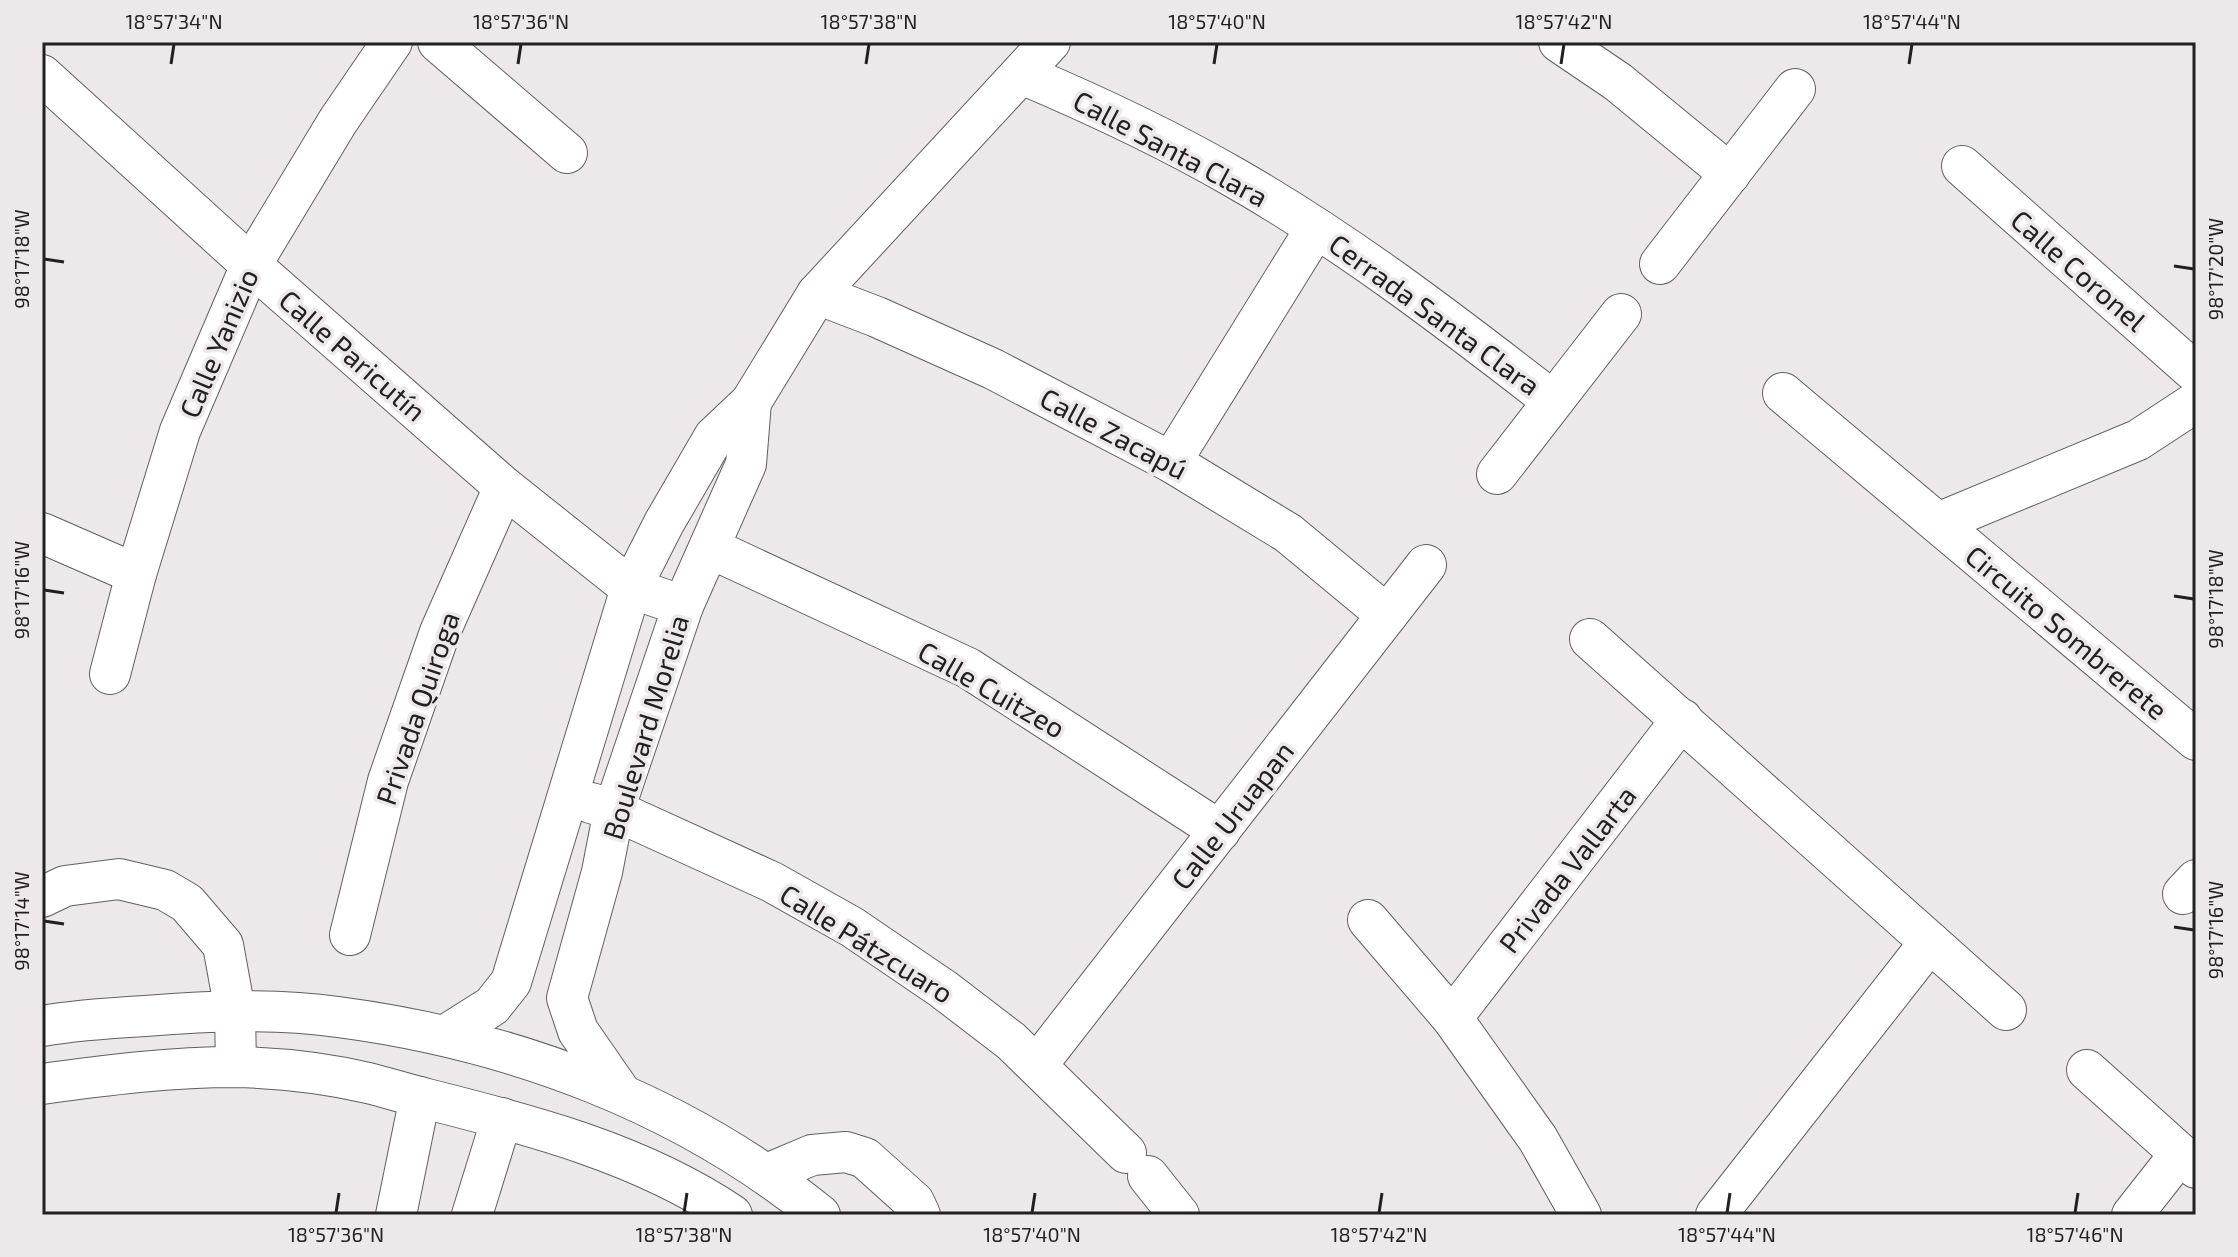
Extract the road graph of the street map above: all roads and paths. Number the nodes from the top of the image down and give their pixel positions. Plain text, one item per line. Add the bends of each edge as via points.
1 (48, 42) edge
2 (392, 42) edge
3 (438, 42) edge
4 (1050, 42) edge
5 (1559, 42) edge
6 (42, 53) edge
7 (1022, 74) junction
8 (42, 75) edge
9 (1795, 89) dead end
10 (567, 153) dead end
11 (1962, 166) dead end
12 (1730, 174) junction
13 (1316, 228) junction
14 (1660, 264) dead end
15 (251, 265) junction
16 (817, 294) junction
17 (1621, 314) dead end
18 (2196, 373) edge
19 (1783, 393) dead end
20 (1553, 401) junction
21 (751, 402) junction
22 (2196, 402) edge
23 (1171, 462) junction
24 (1497, 474) dead end
25 (504, 487) junction
26 (1938, 523) junction
27 (42, 533) edge
28 (710, 548) junction
29 (1426, 565) dead end
30 (136, 574) junction
31 (631, 588) junction
32 (683, 606) junction
33 (1387, 615) junction
34 (1590, 639) dead end
35 (110, 674) dead end
36 (1682, 719) junction
37 (2196, 740) edge
38 (568, 796) junction
39 (614, 810) junction
40 (1220, 831) junction
41 (42, 897) edge
42 (1368, 920) dead end
43 (350, 935) dead end
44 (1930, 942) junction
45 (511, 982) junction
46 (567, 998) junction
47 (2006, 1010) dead end
48 (235, 1011) junction
49 (1452, 1018) junction
50 (42, 1026) edge
51 (446, 1035) junction
52 (1037, 1065) junction
53 (236, 1067) junction
54 (2087, 1070) dead end
55 (42, 1084) edge
56 (621, 1093) junction
57 (420, 1097) junction
58 (502, 1118) junction
59 (2188, 1161) edge
60 (767, 1174) junction
61 (396, 1215) edge
62 (472, 1215) edge
63 (732, 1215) edge
64 (820, 1215) edge
65 (920, 1215) edge
66 (1179, 1215) edge
67 (1581, 1215) edge
68 (1716, 1215) edge
69 (2132, 1215) edge

1 - 6 street
2 - 15 street, Calle Yanizio
3 - 10 street
4 - 7 street, Boulevard Morelia
5 - 12 street via 1618,82
7 - 13 street, Calle Santa Clara via 1120,116
7 - 16 street, Boulevard Morelia
8 - 15 street, Calle Paricutín
9 - 12 street
11 - 18 street, Calle Coronel
12 - 14 street
13 - 20 street, Cerrada Santa Clara
13 - 23 street
15 - 25 street, Calle Paricutín
15 - 30 street, Calle Yanizio via 180,431
16 - 21 street, Boulevard Morelia
16 - 23 street, Calle Zacapú via 993,369
17 - 20 street
19 - 26 street, Circuito Sombrerete
20 - 24 street
21 - 28 street, Boulevard Morelia via 746,464
21 - 31 street, Boulevard Morelia via 714,437
22 - 26 street via 2138,440
23 - 33 street, Calle Zacapú via 1288,533
25 - 31 street, Calle Paricutín
25 - 43 street, Privada Quiroga via 440,632 388,781
26 - 37 street, Circuito Sombrerete
27 - 30 street
28 - 32 street, Boulevard Morelia
28 - 40 street, Calle Cuitzeo via 968,668
29 - 33 street, Calle Uruapan
30 - 35 street, Calle Yanizio
31 - 32 street, Calle Paricutín
31 - 38 street, Boulevard Morelia
32 - 39 street, Boulevard Morelia
33 - 40 street, Calle Uruapan
34 - 36 street
36 - 44 street
36 - 49 street, Privada Vallarta
38 - 39 street, Calle Pátzcuaro
38 - 45 street, Boulevard Morelia
39 - 46 street, Boulevard Morelia
39 - 52 street, Calle Pátzcuaro via 772,882 852,927 943,989
40 - 52 street, Calle Uruapan
41 - 48 street via 65,886 119,879 165,890 187,903 223,945
42 - 49 street
44 - 47 street
44 - 68 street
45 - 46 street
45 - 51 street, Boulevard Morelia via 492,1006
46 - 56 street via 578,1031
48 - 50 street
48 - 51 street via 336,1016
48 - 53 street
49 - 67 street via 1538,1139
51 - 56 street
52 - 66 street, Calle Pátzcuaro
53 - 55 street
53 - 57 street via 302,1071
54 - 59 street
56 - 60 street via 688,1125
57 - 58 street
57 - 61 street
58 - 62 street
58 - 63 street via 609,1152 703,1195
59 - 69 street
60 - 64 street
60 - 65 street via 812,1155 846,1152 865,1158 914,1202

